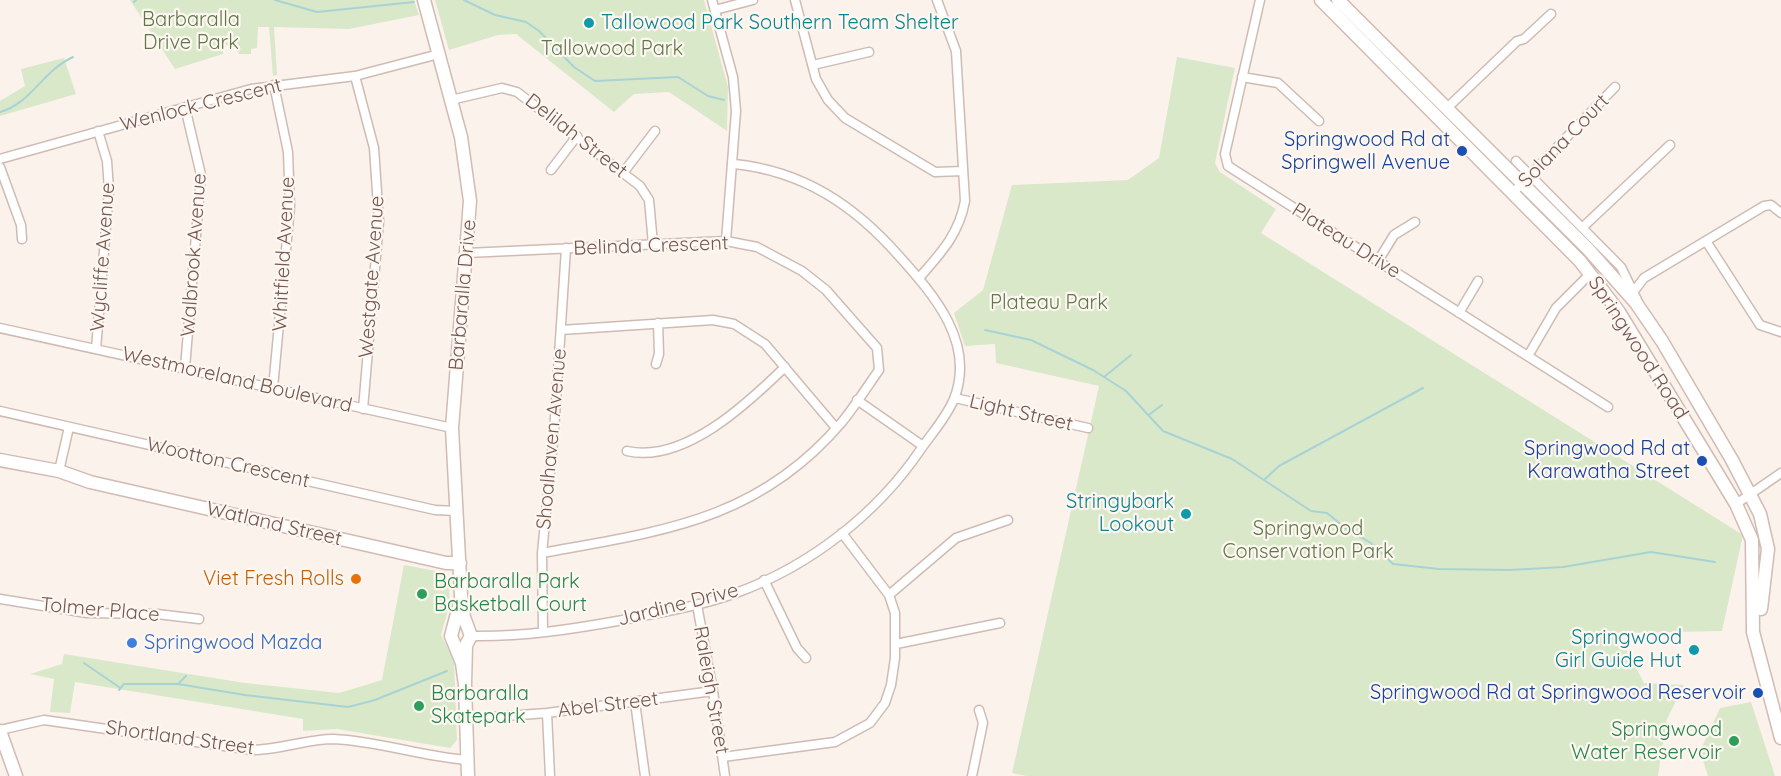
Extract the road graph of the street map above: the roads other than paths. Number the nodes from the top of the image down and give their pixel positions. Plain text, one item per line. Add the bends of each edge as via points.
1 (424, 0) edge
2 (712, 0) edge
3 (753, 0) edge
4 (795, 0) edge
5 (937, 0) edge
6 (1260, 0) edge
7 (1321, 0) edge
8 (1338, 0) edge
9 (715, 10) junction
10 (1551, 14) dead end
11 (869, 52) dead end
12 (439, 54) junction
13 (813, 65) junction
14 (355, 76) junction
15 (1242, 76) junction
16 (274, 85) junction
17 (1615, 87) dead end
18 (451, 100) junction
19 (185, 107) junction
20 (1446, 109) junction
21 (1319, 121) dead end
22 (98, 131) junction
23 (655, 131) dead end
24 (577, 136) junction
25 (1670, 145) dead end
26 (0, 159) edge
27 (1516, 161) dead end
28 (734, 164) junction
29 (0, 167) edge
30 (551, 170) dead end
31 (963, 171) junction
32 (623, 173) junction
33 (1526, 180) junction
34 (1512, 194) junction
35 (1781, 213) edge
36 (1415, 222) dead end
37 (1583, 227) junction
38 (22, 239) dead end
39 (726, 241) junction
40 (1706, 242) junction
41 (652, 244) junction
42 (566, 248) junction
43 (468, 253) junction
44 (1378, 261) junction
45 (1607, 270) junction
46 (1591, 273) junction
47 (919, 278) junction
48 (1644, 278) junction
49 (1478, 281) dead end
50 (1629, 281) junction
51 (1634, 291) junction
52 (1639, 308) junction
53 (1459, 312) junction
54 (0, 321) edge
55 (658, 323) junction
56 (0, 327) edge
57 (561, 330) junction
58 (23, 332) junction
59 (1781, 332) edge
60 (96, 349) junction
61 (1528, 356) junction
62 (656, 364) dead end
63 (785, 367) junction
64 (185, 368) junction
65 (273, 388) junction
66 (955, 398) junction
67 (857, 400) junction
68 (1608, 407) dead end
69 (363, 409) junction
70 (0, 411) edge
71 (69, 427) junction
72 (452, 428) junction
73 (836, 428) junction
74 (1088, 428) dead end
75 (923, 446) junction
76 (627, 451) dead end
77 (0, 460) edge
78 (22, 465) junction
79 (59, 471) junction
80 (1781, 473) edge
81 (90, 482) junction
82 (1751, 494) junction
83 (1736, 504) junction
84 (457, 511) junction
85 (1008, 520) dead end
86 (842, 533) junction
87 (542, 553) junction
88 (460, 564) junction
89 (764, 580) junction
90 (890, 595) junction
91 (461, 596) junction
92 (0, 599) edge
93 (697, 605) junction
94 (200, 619) dead end
95 (1000, 623) dead end
96 (543, 631) junction
97 (466, 639) junction
98 (896, 644) junction
99 (806, 658) dead end
100 (1766, 680) junction
101 (713, 691) junction
102 (635, 702) junction
103 (979, 710) dead end
104 (547, 713) junction
105 (466, 719) junction
106 (0, 731) edge
107 (1781, 738) edge
108 (0, 753) edge
109 (723, 757) junction
110 (468, 760) junction
111 (8, 776) edge
112 (16, 776) edge
113 (468, 776) edge
114 (550, 776) edge
115 (645, 776) edge
116 (725, 776) edge
117 (972, 776) edge

1 - 12 main road, Barbaralla Drive
2 - 9 street
3 - 9 street
4 - 13 street
5 - 31 street via 956,51
6 - 15 street, Plateau Drive
7 - 34 main road, Springwood Road
8 - 20 main road, Springwood Road
9 - 28 street via 735,93
10 - 20 street
11 - 13 street
12 - 14 street, Wenlock Crescent
12 - 18 main road, Barbaralla Drive
13 - 31 street via 828,100 845,118 935,172
14 - 16 street, Wenlock Crescent
14 - 69 street, Westgate Avenue via 374,148 379,221
15 - 21 street via 1278,83
15 - 44 street, Plateau Drive via 1225,154 1228,166
16 - 19 street, Wenlock Crescent
16 - 65 street, Whitfield Avenue via 288,152 290,207
17 - 33 street, Solana Court
18 - 24 street, Delilah Street via 502,88 517,92
18 - 43 main road, Barbaralla Drive via 466,161 470,201
19 - 22 street, Wenlock Crescent
19 - 64 street, Walbrook Avenue via 201,175
20 - 33 main road, Springwood Road
22 - 26 street, Wenlock Crescent
22 - 60 street, Wycliffe Avenue via 110,190
23 - 32 street
24 - 30 street
24 - 32 street, Delilah Street
25 - 37 street
27 - 33 street, Springwood Road
28 - 39 street
28 - 47 street, Jardine Drive via 778,172 837,198 873,227
29 - 38 street via 21,225
31 - 47 street via 965,201 961,222 953,239
32 - 41 street, Delilah Street via 640,186 649,200
33 - 34 street, Solana Court
33 - 37 street, Springwood Road
33 - 45 main road, Springwood Road
34 - 46 main road, Springwood Road
35 - 40 street via 1764,206
36 - 44 street via 1394,235
37 - 50 street, Springwood Road
39 - 41 street, Belinda Crescent
39 - 67 street, Belinda Crescent via 757,247 802,271 826,291 877,348 879,370
40 - 48 street
40 - 59 street via 1760,325
41 - 42 street, Belinda Crescent
42 - 43 street, Belinda Crescent
42 - 57 street, Shoalhaven Avenue
43 - 72 main road, Barbaralla Drive
44 - 53 street, Plateau Drive
45 - 50 street
45 - 52 main road, Springwood Road
46 - 61 street via 1556,308
46 - 83 main road, Springwood Road
47 - 66 street, Jardine Drive via 945,314 956,339 959,374
48 - 50 street
48 - 51 street
49 - 53 street
50 - 51 street, Springwood Road
51 - 52 street, Springwood Road
52 - 82 main road, Springwood Road
53 - 61 street, Plateau Drive
54 - 58 street, Westmoreland Boulevard
55 - 57 street
55 - 62 street
55 - 63 street via 714,320 734,324 765,344
56 - 58 street, Westmoreland Boulevard
57 - 87 street, Shoalhaven Avenue
58 - 60 street, Westmoreland Boulevard
60 - 64 street, Westmoreland Boulevard
61 - 68 street, Plateau Drive
63 - 73 street
63 - 76 street via 745,406 714,427 664,449 643,454
64 - 65 street, Westmoreland Boulevard
65 - 69 street, Westmoreland Boulevard
66 - 74 street, Light Street
66 - 75 street, Jardine Drive
67 - 73 street, Belinda Crescent
67 - 75 street
69 - 72 street, Westmoreland Boulevard
70 - 71 street, Wootton Crescent
71 - 79 street
71 - 84 street, Wootton Crescent via 435,510
72 - 84 main road, Barbaralla Drive
73 - 87 street, Belinda Crescent via 786,474 737,506 666,530
75 - 86 street, Jardine Drive via 906,471
77 - 78 main road, Watland Street
78 - 79 main road, Watland Street
78 - 81 main road, Watland Street via 45,475
79 - 81 main road, Watland Street
80 - 82 street
81 - 88 main road, Watland Street
82 - 83 street
82 - 100 main road, Springwood Road via 1767,538 1759,632
83 - 100 main road, Springwood Road via 1752,540 1753,632
84 - 88 main road, Barbaralla Drive
85 - 90 street via 956,538
86 - 89 street, Jardine Drive
86 - 90 street
87 - 96 street, Shoalhaven Avenue
88 - 91 main road, Barbaralla Drive
89 - 93 street, Jardine Drive
89 - 99 street via 797,648
90 - 98 street
91 - 97 main road, Barbaralla Drive
91 - 97 main road, Barbaralla Drive via 451,636
92 - 94 street, Tolmer Place via 87,613
93 - 96 street, Jardine Drive via 564,631
93 - 101 street, Raleigh Street
95 - 98 street
96 - 97 street, Jardine Drive
97 - 105 main road, Barbaralla Drive
98 - 109 street via 885,703 870,723 855,734 835,742
100 - 107 main road, Springwood Road
101 - 102 street, Abel Street
101 - 109 street, Raleigh Street
102 - 104 street, Abel Street
102 - 115 street
103 - 117 street via 983,723
104 - 105 street, Abel Street
104 - 114 street
105 - 110 main road, Barbaralla Drive
106 - 110 street, Shortland Street via 44,720 252,750 333,739
106 - 112 main road
108 - 111 main road
109 - 116 street, Raleigh Street
110 - 113 main road, Barbaralla Drive

